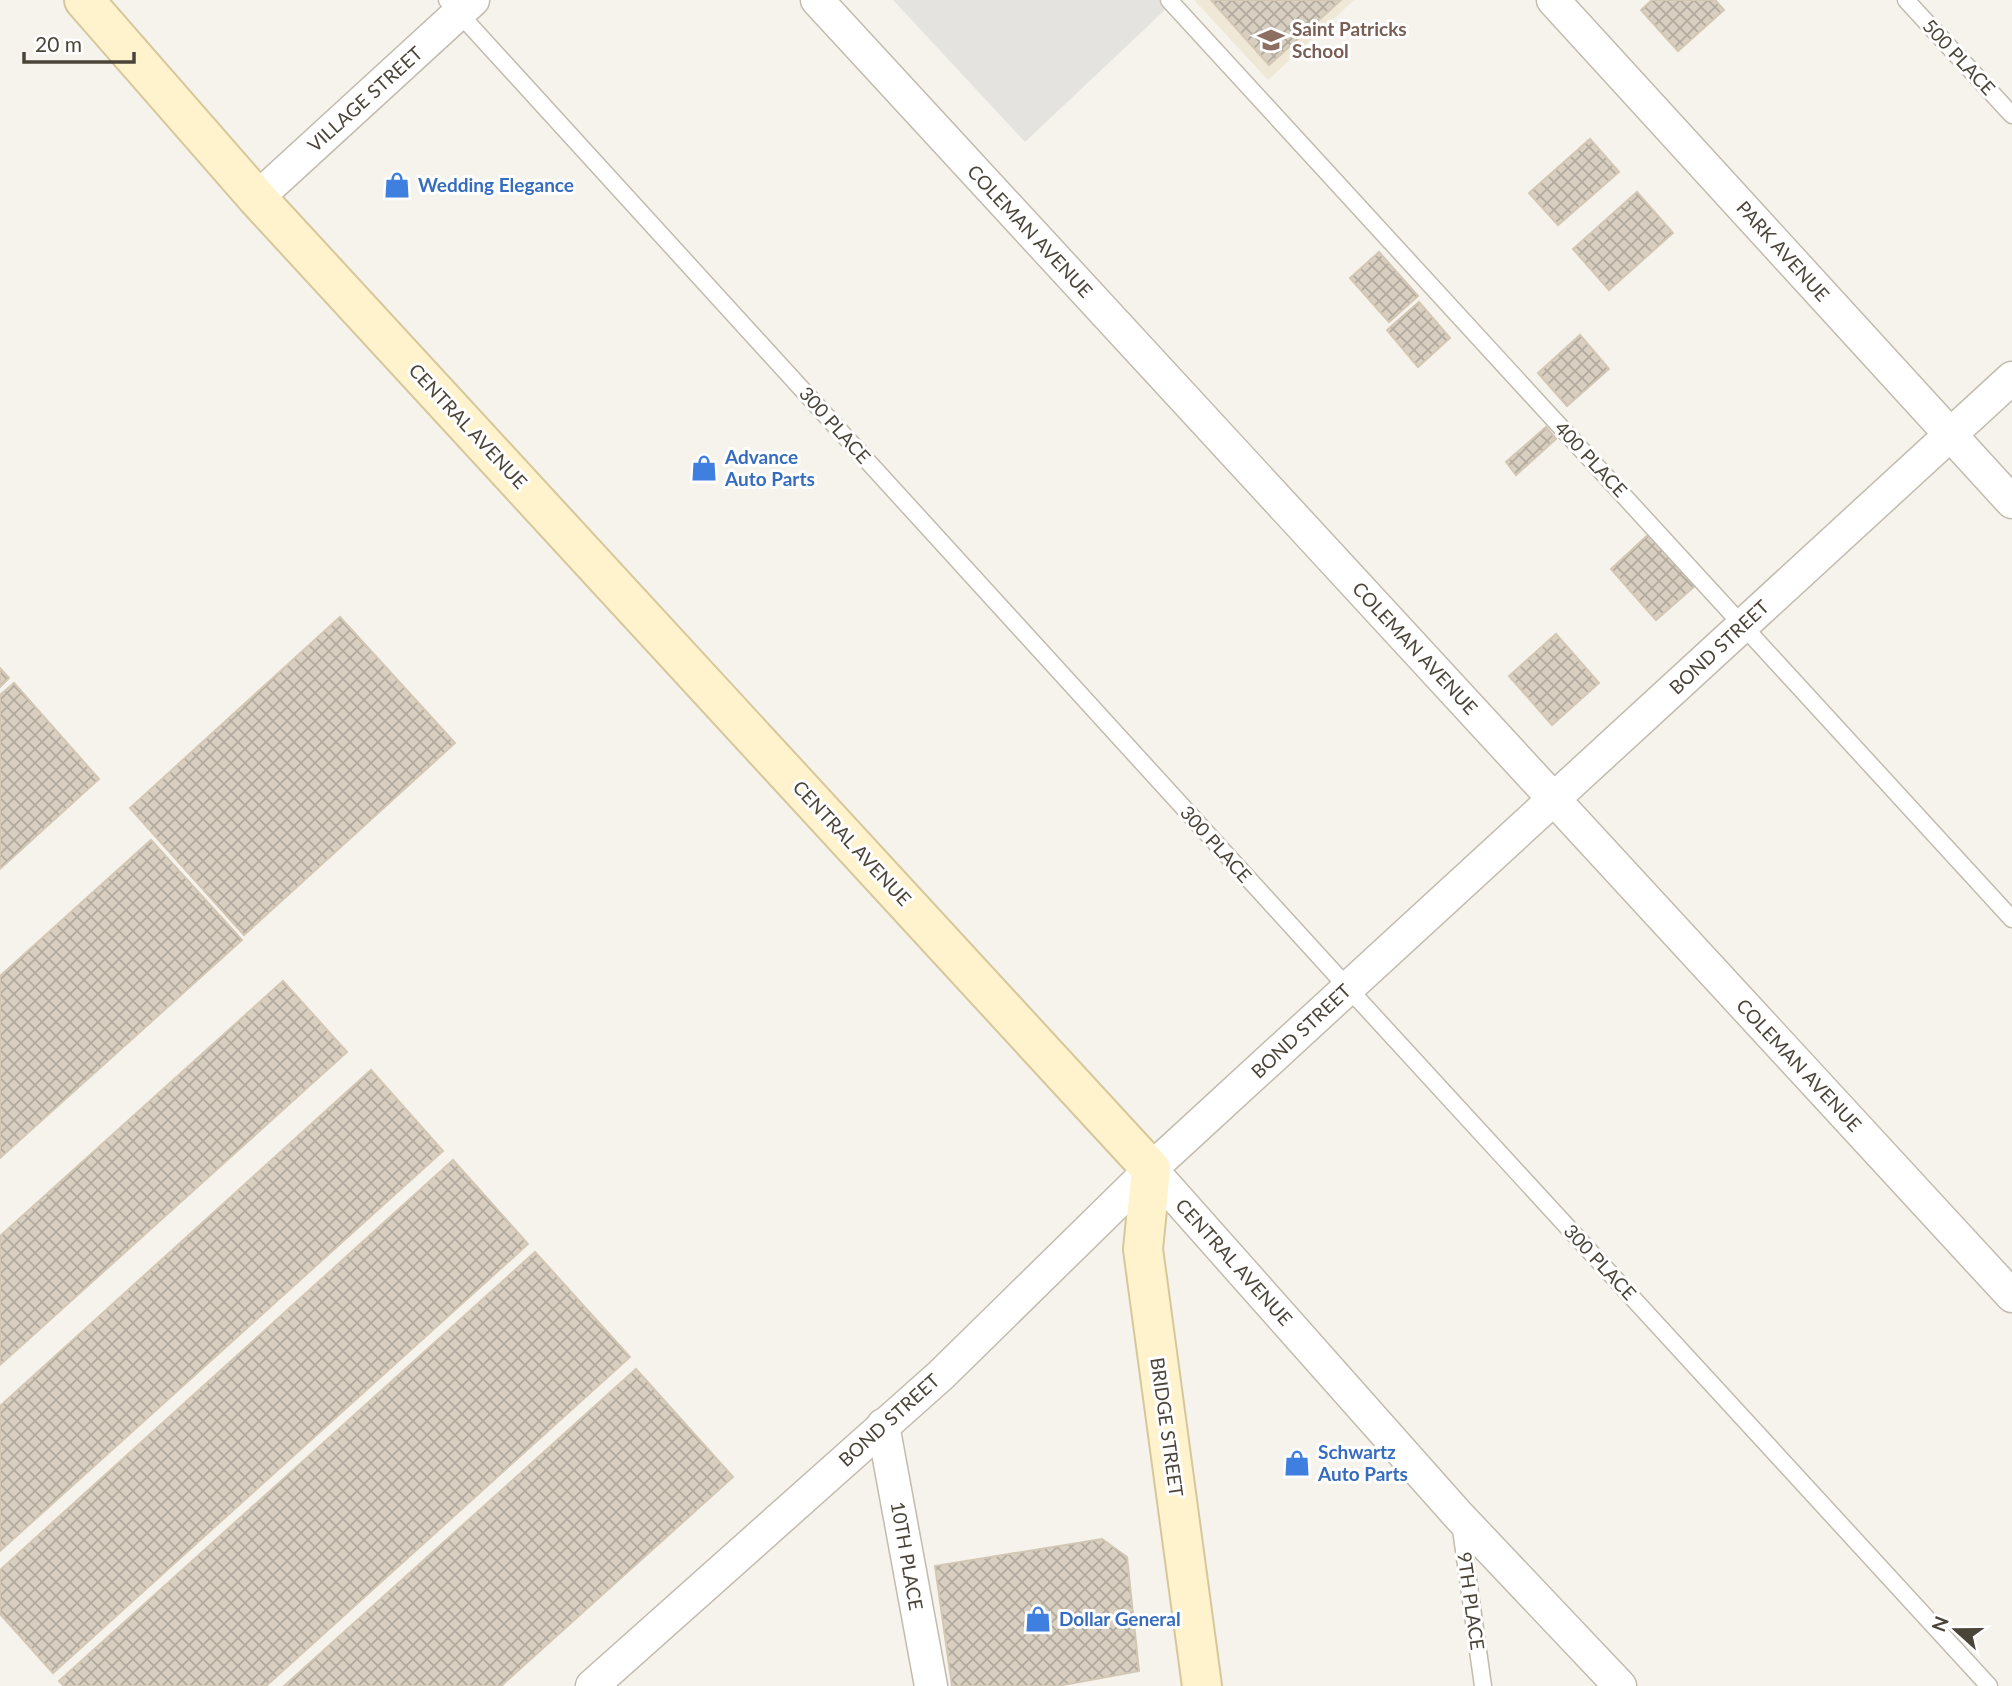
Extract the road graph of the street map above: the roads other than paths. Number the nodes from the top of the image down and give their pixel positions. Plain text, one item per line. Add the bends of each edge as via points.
1 (84, 0) edge
2 (817, 0) edge
3 (1169, 0) edge
4 (1553, 0) edge
5 (1906, 0) edge
6 (460, 4) edge
7 (2012, 115) edge
8 (257, 198) junction
9 (2012, 378) edge
10 (1950, 435) junction
11 (2012, 502) edge
12 (1742, 625) junction
13 (1554, 799) junction
14 (2012, 919) edge
15 (1348, 988) junction
16 (1151, 1168) junction
17 (2012, 1296) edge
18 (883, 1425) junction
19 (1459, 1516) junction
20 (592, 1686) edge
21 (931, 1686) edge
22 (1202, 1686) edge
23 (1483, 1686) edge
24 (1620, 1686) edge
25 (1989, 1686) edge

1 - 8 main road, CENTRAL AVENUE
2 - 13 street, COLEMAN AVENUE
3 - 12 lane, 400 PLACE
4 - 10 street, PARK AVENUE
5 - 7 lane, 500 PLACE
6 - 8 street, VILLAGE STREET
6 - 15 lane, 300 PLACE
8 - 16 main road, CENTRAL AVENUE
9 - 10 street, BOND STREET
10 - 11 street, PARK AVENUE
10 - 12 street, BOND STREET
12 - 13 street, BOND STREET
12 - 14 lane, 400 PLACE
13 - 15 street, BOND STREET
13 - 17 street, COLEMAN AVENUE
15 - 16 street, BOND STREET
15 - 25 lane, 300 PLACE
16 - 18 street, BOND STREET via 941,1375
16 - 19 street, CENTRAL AVENUE
16 - 22 main road, BRIDGE STREET via 1143,1249
18 - 20 street, BOND STREET
18 - 21 street, 10TH PLACE
19 - 23 lane, 9TH PLACE
19 - 24 street, CENTRAL AVENUE

